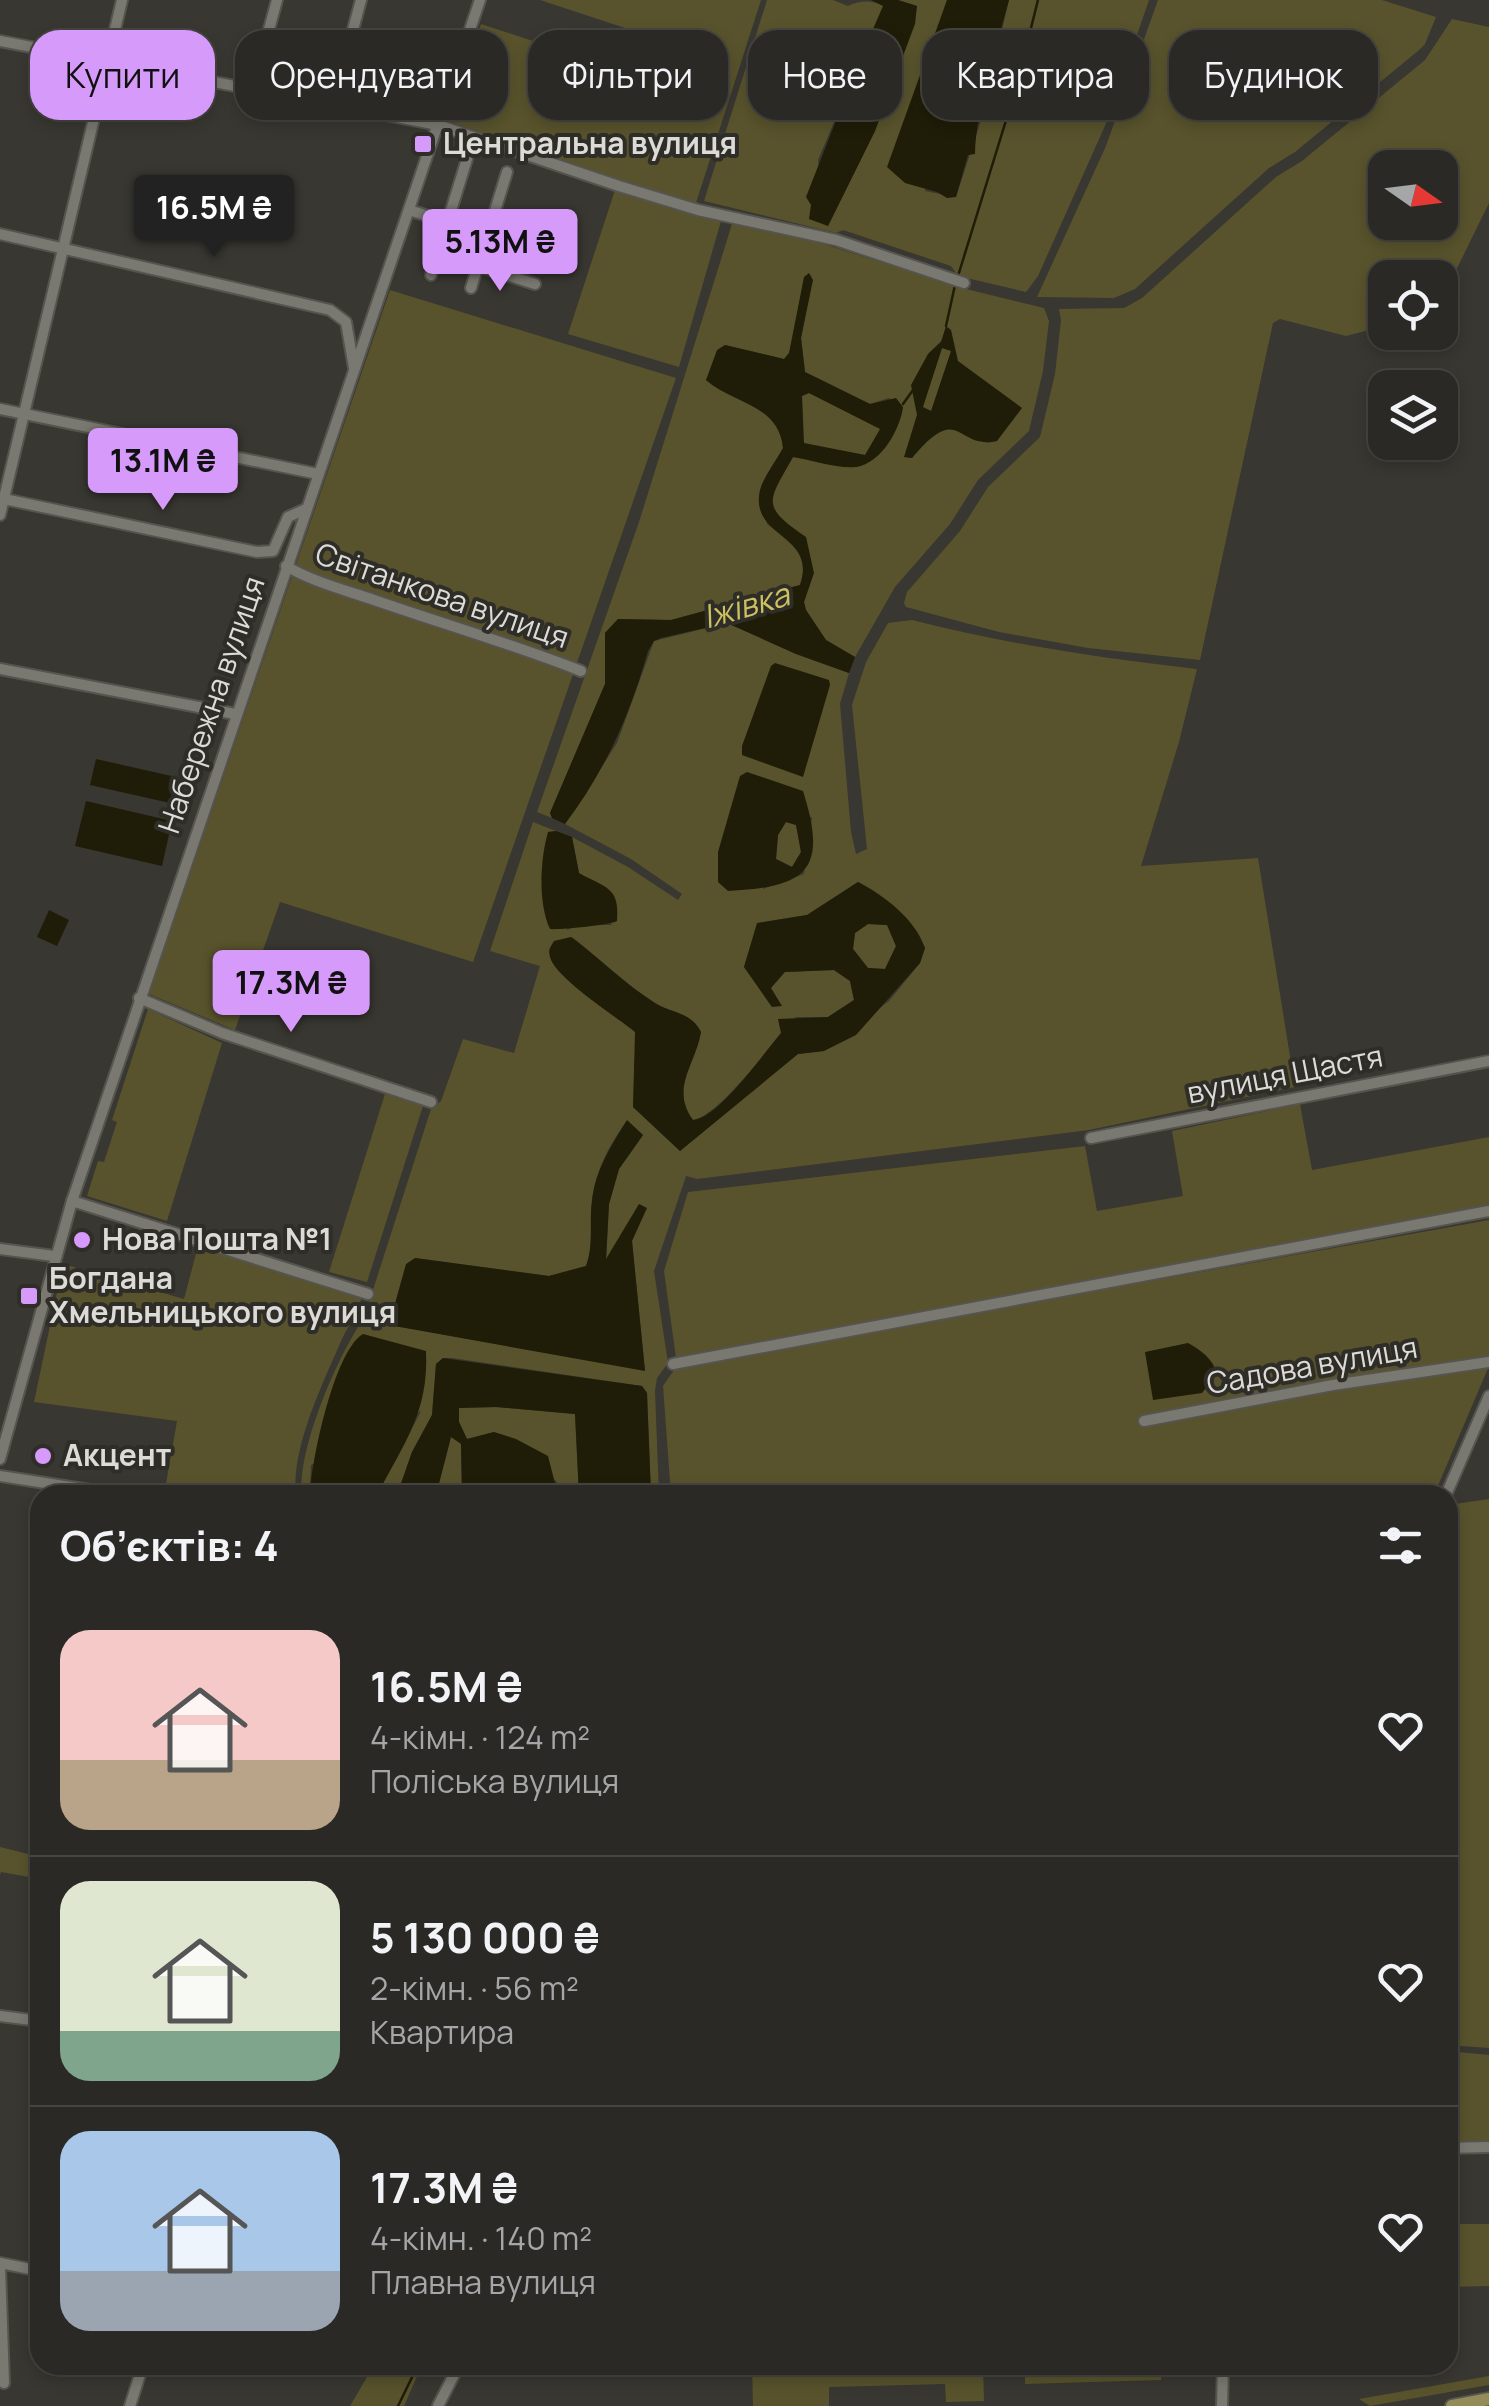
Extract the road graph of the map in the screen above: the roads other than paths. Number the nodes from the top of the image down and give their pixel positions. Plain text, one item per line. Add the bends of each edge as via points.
1 (122, 0) edge
2 (277, 0) edge
3 (361, 0) edge
4 (480, 0) edge
5 (114, 30) edge
6 (269, 30) edge
7 (353, 30) edge
8 (0, 41) edge
9 (30, 47) edge
10 (93, 120) edge
11 (410, 120) edge
12 (438, 125) junction
13 (467, 159) dead end
14 (508, 172) dead end
15 (409, 210) junction
16 (447, 222) junction
17 (0, 234) edge
18 (488, 235) junction
19 (65, 247) junction
20 (478, 266) junction
21 (432, 274) dead end
22 (964, 282) dead end
23 (535, 284) dead end
24 (470, 288) dead end
25 (354, 369) junction
26 (0, 409) edge
27 (23, 414) junction
28 (318, 474) junction
29 (4, 499) junction
30 (306, 509) junction
31 (0, 515) edge
32 (286, 566) junction
33 (0, 668) edge
34 (581, 671) dead end
35 (235, 714) junction
36 (139, 998) junction
37 (1489, 1062) edge
38 (431, 1102) dead end
39 (1091, 1138) dead end
40 (72, 1201) junction
41 (1489, 1211) edge
42 (0, 1248) edge
43 (54, 1256) junction
44 (368, 1294) dead end
45 (1489, 1362) edge
46 (673, 1364) dead end
47 (1489, 1396) edge
48 (1144, 1421) dead end
49 (0, 1459) edge
50 (0, 1476) edge
51 (58, 1485) edge
52 (1450, 1485) edge
53 (0, 2016) edge
54 (30, 2020) edge
55 (1489, 2147) edge
56 (1458, 2148) edge
57 (0, 2266) edge
58 (30, 2270) edge
59 (140, 2375) edge
60 (454, 2375) edge
61 (1223, 2375) edge
62 (4, 2383) dead end
63 (1489, 2399) edge
64 (130, 2406) edge
65 (438, 2406) edge
66 (1222, 2406) edge
67 (1452, 2406) edge

1 - 5 street
2 - 6 street
3 - 7 street
4 - 12 street, Набережна вулиця
8 - 9 street
10 - 19 street
11 - 12 street
12 - 15 street, Набережна вулиця
12 - 22 street via 619,186 836,240
13 - 16 street
14 - 18 street
15 - 16 street
15 - 25 street, Набережна вулиця
16 - 18 street
16 - 21 street
17 - 19 street
18 - 20 street
19 - 25 street via 330,310 346,322
19 - 27 street
20 - 23 street
20 - 24 street
25 - 28 street, Набережна вулиця
26 - 27 street
27 - 28 street
27 - 29 street
28 - 30 street, Набережна вулиця
29 - 30 street via 257,552 272,550 288,517
29 - 31 street
30 - 32 street, Набережна вулиця
32 - 34 street, Світанкова вулиця
32 - 35 street, Набережна вулиця
33 - 35 street
35 - 36 street, Набережна вулиця
36 - 38 street via 222,1033
36 - 40 street, Набережна вулиця
37 - 39 street, вулиця Щастя
40 - 43 street, Набережна вулиця
40 - 44 street
41 - 46 street
42 - 43 street
43 - 49 street, Набережна вулиця
45 - 48 street, Садова вулиця
47 - 52 street
50 - 51 street
53 - 54 street
55 - 56 street
57 - 58 street
57 - 62 street
59 - 64 street
60 - 65 street
61 - 66 street
63 - 67 main road

